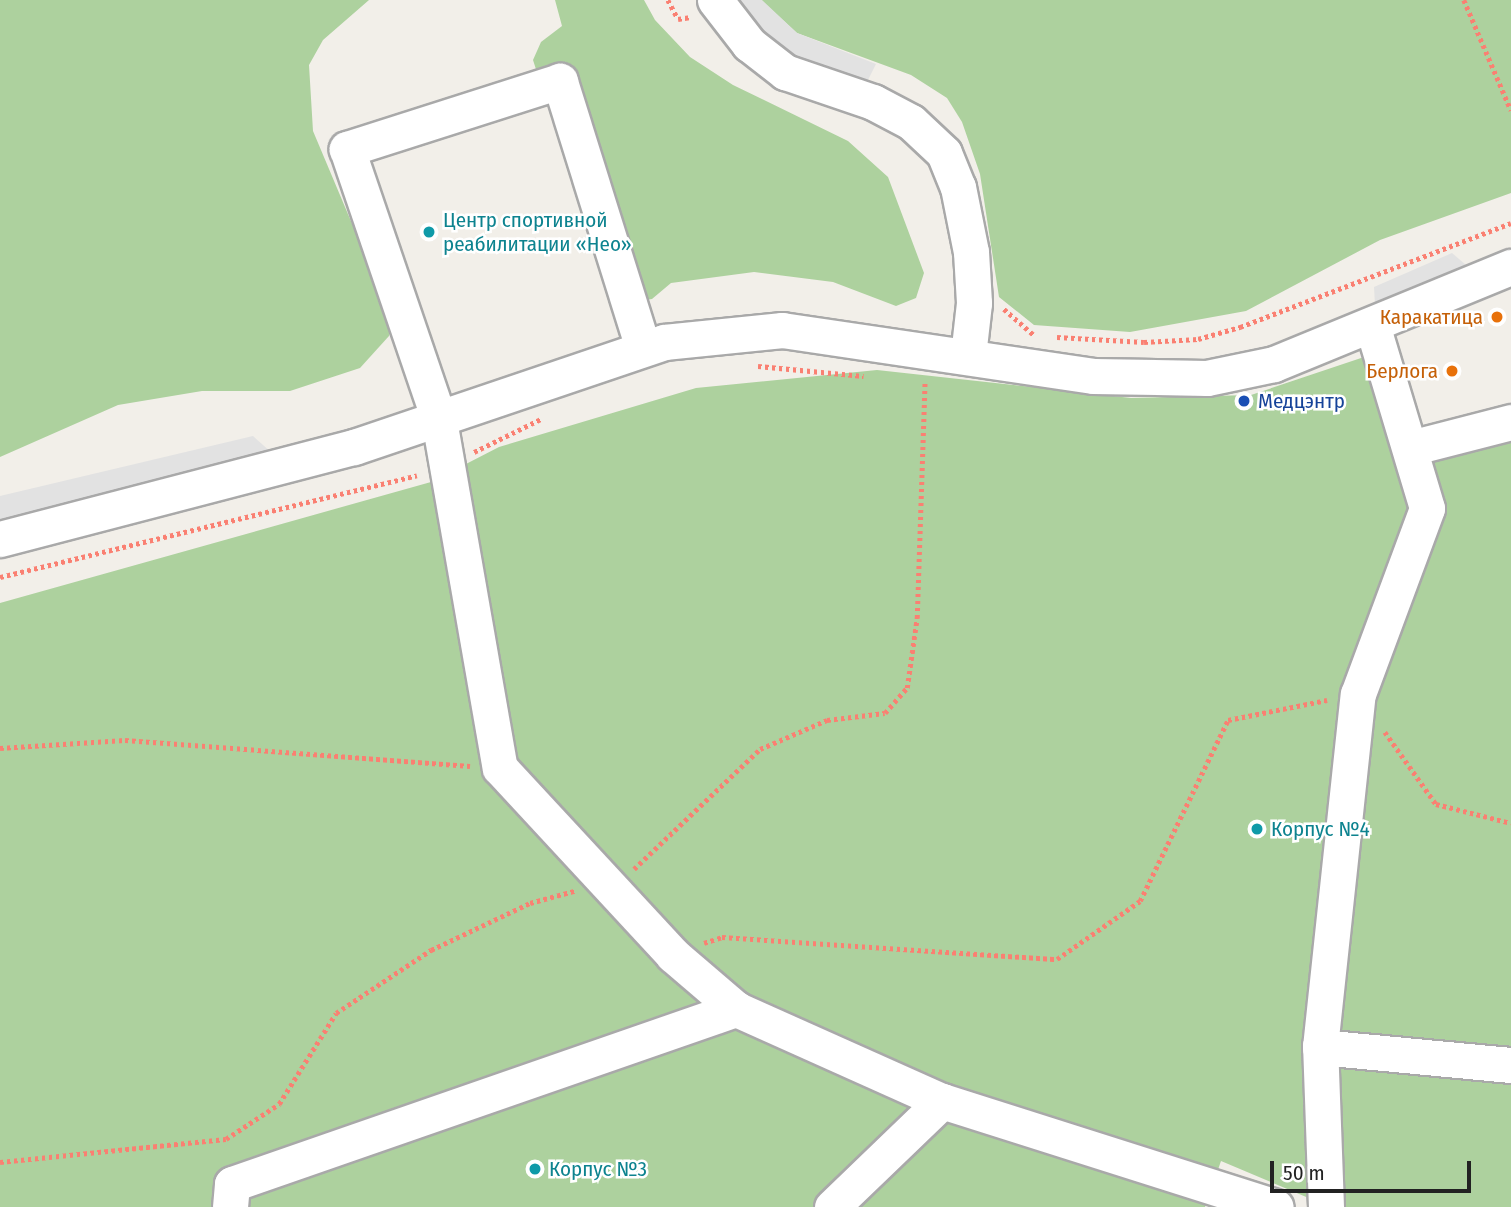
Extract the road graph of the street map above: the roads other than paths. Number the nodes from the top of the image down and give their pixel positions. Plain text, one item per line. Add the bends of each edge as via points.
1 (706, 12) edge
2 (1511, 267) edge
3 (1372, 325) junction
4 (643, 348) junction
5 (968, 356) junction
6 (439, 420) junction
7 (1511, 422) edge
8 (1410, 448) junction
9 (0, 539) edge
10 (736, 1009) junction
11 (1320, 1047) junction
12 (1511, 1065) edge
13 (942, 1101) junction
14 (230, 1207) edge
15 (832, 1207) edge
16 (1276, 1207) edge
17 (1326, 1207) edge

1 - 5 street via 785,72 873,102 911,122 944,153 958,187 971,252 974,303
2 - 3 street
3 - 5 street via 1274,364 1207,378 1093,376
3 - 8 street
4 - 5 street via 709,335 782,330
4 - 6 street
4 - 6 street via 559,81 347,149
6 - 9 street via 355,447
6 - 10 street via 500,768 673,955
7 - 8 street
8 - 11 street via 1427,508 1358,694
10 - 13 street
10 - 14 street via 232,1184
11 - 12 street
11 - 17 street
13 - 15 street
13 - 16 street

